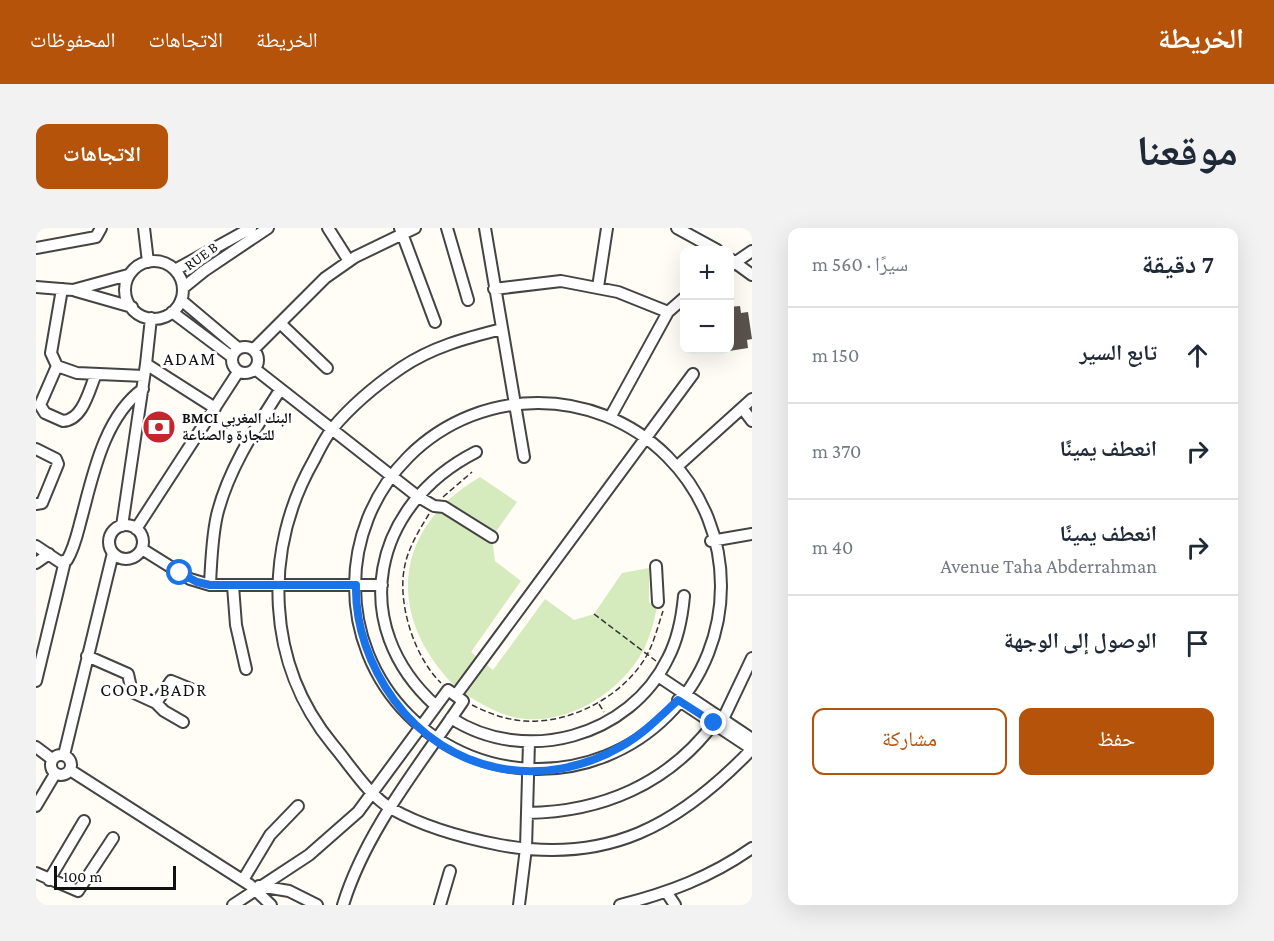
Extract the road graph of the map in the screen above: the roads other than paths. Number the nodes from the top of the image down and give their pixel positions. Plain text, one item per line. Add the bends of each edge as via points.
1 (101, 228) edge
2 (144, 228) edge
3 (251, 228) edge
4 (268, 228) edge
5 (328, 228) edge
6 (415, 228) edge
7 (447, 228) edge
8 (485, 228) edge
9 (607, 228) edge
10 (677, 228) edge
11 (401, 230) edge
12 (710, 246) edge
13 (36, 248) edge
14 (752, 250) edge
15 (734, 260) edge
16 (349, 261) junction
17 (148, 262) junction
18 (734, 264) edge
19 (175, 270) junction
20 (752, 275) edge
21 (128, 276) junction
22 (36, 287) edge
23 (598, 287) junction
24 (183, 288) junction
25 (494, 289) junction
26 (68, 290) junction
27 (180, 300) junction
28 (468, 300) dead end
29 (682, 300) edge
30 (132, 307) junction
31 (172, 312) junction
32 (668, 312) junction
33 (151, 318) junction
34 (435, 322) dead end
35 (280, 323) junction
36 (502, 329) junction
37 (253, 350) junction
38 (235, 353) junction
39 (146, 364) junction
40 (57, 366) junction
41 (327, 368) dead end
42 (255, 369) junction
43 (238, 372) junction
44 (96, 374) junction
45 (693, 374) dead end
46 (144, 376) junction
47 (143, 389) junction
48 (280, 390) junction
49 (752, 399) edge
50 (516, 406) junction
51 (215, 408) junction
52 (743, 409) junction
53 (612, 414) junction
54 (752, 421) edge
55 (331, 430) junction
56 (649, 433) junction
57 (36, 449) edge
58 (476, 452) dead end
59 (524, 457) dead end
60 (681, 463) junction
61 (393, 478) junction
62 (417, 496) junction
63 (36, 504) edge
64 (122, 526) junction
65 (136, 529) junction
66 (752, 534) edge
67 (492, 537) dead end
68 (711, 541) junction
69 (36, 546) edge
70 (142, 549) junction
71 (113, 553) junction
72 (49, 554) junction
73 (65, 561) junction
74 (36, 563) edge
75 (656, 567) dead end
76 (210, 585) junction
77 (356, 585) junction
78 (382, 585) junction
79 (233, 586) junction
80 (276, 586) junction
81 (684, 596) dead end
82 (658, 602) road end
83 (87, 656) junction
84 (752, 658) edge
85 (246, 669) dead end
86 (661, 671) junction
87 (36, 681) edge
88 (193, 690) dead end
89 (456, 695) junction
90 (680, 696) junction
91 (156, 703) junction
92 (436, 706) junction
93 (452, 718) junction
94 (718, 721) junction
95 (183, 722) dead end
96 (419, 728) junction
97 (752, 739) edge
98 (435, 742) junction
99 (529, 742) junction
100 (36, 747) edge
101 (752, 749) edge
102 (64, 755) junction
103 (52, 759) junction
104 (70, 770) junction
105 (528, 771) junction
106 (55, 774) junction
107 (373, 792) junction
108 (36, 806) edge
109 (298, 806) dead end
110 (391, 809) junction
111 (527, 813) junction
112 (84, 821) dead end
113 (113, 838) dead end
114 (526, 848) junction
115 (752, 848) edge
116 (450, 871) dead end
117 (36, 873) edge
118 (49, 880) junction
119 (251, 885) junction
120 (523, 886) junction
121 (667, 893) junction
122 (233, 905) edge
123 (272, 905) edge
124 (317, 905) edge
125 (343, 905) edge
126 (440, 905) edge
127 (519, 905) edge
128 (526, 905) edge
129 (620, 905) edge
130 (675, 905) edge

1 - 13 street via 96,237
2 - 17 street
3 - 19 street, RUE B
4 - 24 street, RUE B
5 - 16 street
6 - 11 street
7 - 28 street
8 - 25 street
9 - 23 street
10 - 12 street
11 - 16 street
11 - 34 street
14 - 15 street
16 - 35 street via 324,278
17 - 19 street via 165,263
17 - 21 street
18 - 20 street
19 - 24 street
21 - 26 street
21 - 30 street via 126,295
22 - 26 street
23 - 25 street via 561,281
23 - 32 street
24 - 27 street
25 - 36 street
26 - 30 street
26 - 40 street via 51,353
27 - 31 street
27 - 38 street
29 - 32 street
30 - 33 street
31 - 33 street
31 - 38 street
32 - 53 street
33 - 39 street
35 - 37 street
35 - 41 street
36 - 50 street
36 - 55 street via 442,346 402,367 367,394
37 - 38 street via 248,347
37 - 42 street via 258,361
38 - 43 street via 233,367
39 - 46 street
39 - 51 street
40 - 44 street
40 - 44 street via 40,405 45,413 63,421 75,417
42 - 43 street via 245,374
42 - 48 street
43 - 51 street
44 - 46 street
45 - 56 street
46 - 47 street
47 - 64 street
47 - 73 street via 122,408 111,431
48 - 55 street
48 - 76 street via 223,496 214,533
49 - 52 street
50 - 53 street via 562,404
50 - 59 street
50 - 61 street via 486,413 447,431
51 - 65 street
52 - 54 street
52 - 60 street
53 - 56 street
55 - 61 street
55 - 80 street via 292,507 280,551
56 - 60 street
56 - 89 street
57 - 63 street via 56,459 58,464 46,497
58 - 62 street via 453,464
60 - 68 street via 700,498
61 - 62 street
61 - 77 street via 366,528
62 - 67 street via 444,507
62 - 78 street via 392,539
64 - 65 street
64 - 71 street via 111,535
65 - 70 street via 142,538
66 - 68 street
68 - 90 street via 717,574 716,613 705,653
69 - 72 street
70 - 71 street via 129,559
70 - 76 street via 190,579
71 - 83 street
72 - 73 street
72 - 74 street
73 - 87 street
75 - 82 street
76 - 79 street
77 - 78 street
77 - 80 street
77 - 96 street via 361,632 373,664 389,694
78 - 92 street via 383,608 395,653 406,674
79 - 80 street
79 - 85 street
80 - 107 street via 286,652 308,710
81 - 86 street via 678,634
83 - 91 street via 128,674 132,692
83 - 102 street
84 - 94 street
86 - 90 street
86 - 99 street via 638,699 599,727 576,736
88 - 91 street via 171,681
89 - 92 street
89 - 93 street
90 - 94 street
90 - 105 street via 646,730 608,754 566,767
91 - 95 street
92 - 96 street
93 - 98 street
93 - 99 street via 480,732
94 - 97 street
94 - 101 street
94 - 111 street via 678,760 634,791 571,811
96 - 98 street
96 - 107 street
98 - 105 street via 482,765
98 - 110 street
99 - 105 street
100 - 103 street
101 - 114 street via 689,807 643,832 584,848
102 - 103 street
102 - 104 street via 69,758
103 - 106 street via 50,767
104 - 106 street via 63,776
104 - 119 street
105 - 111 street
106 - 108 street
107 - 110 street
107 - 119 street via 358,812 294,866
109 - 119 street via 270,835
110 - 114 street via 454,834
110 - 125 street via 360,864
111 - 114 street
112 - 118 street
113 - 118 street via 82,889 73,891
114 - 120 street
115 - 121 street via 703,878
116 - 126 street
117 - 118 street
119 - 122 street
119 - 123 street
119 - 124 street via 289,891
120 - 127 street
120 - 128 street
121 - 129 street
121 - 130 street

